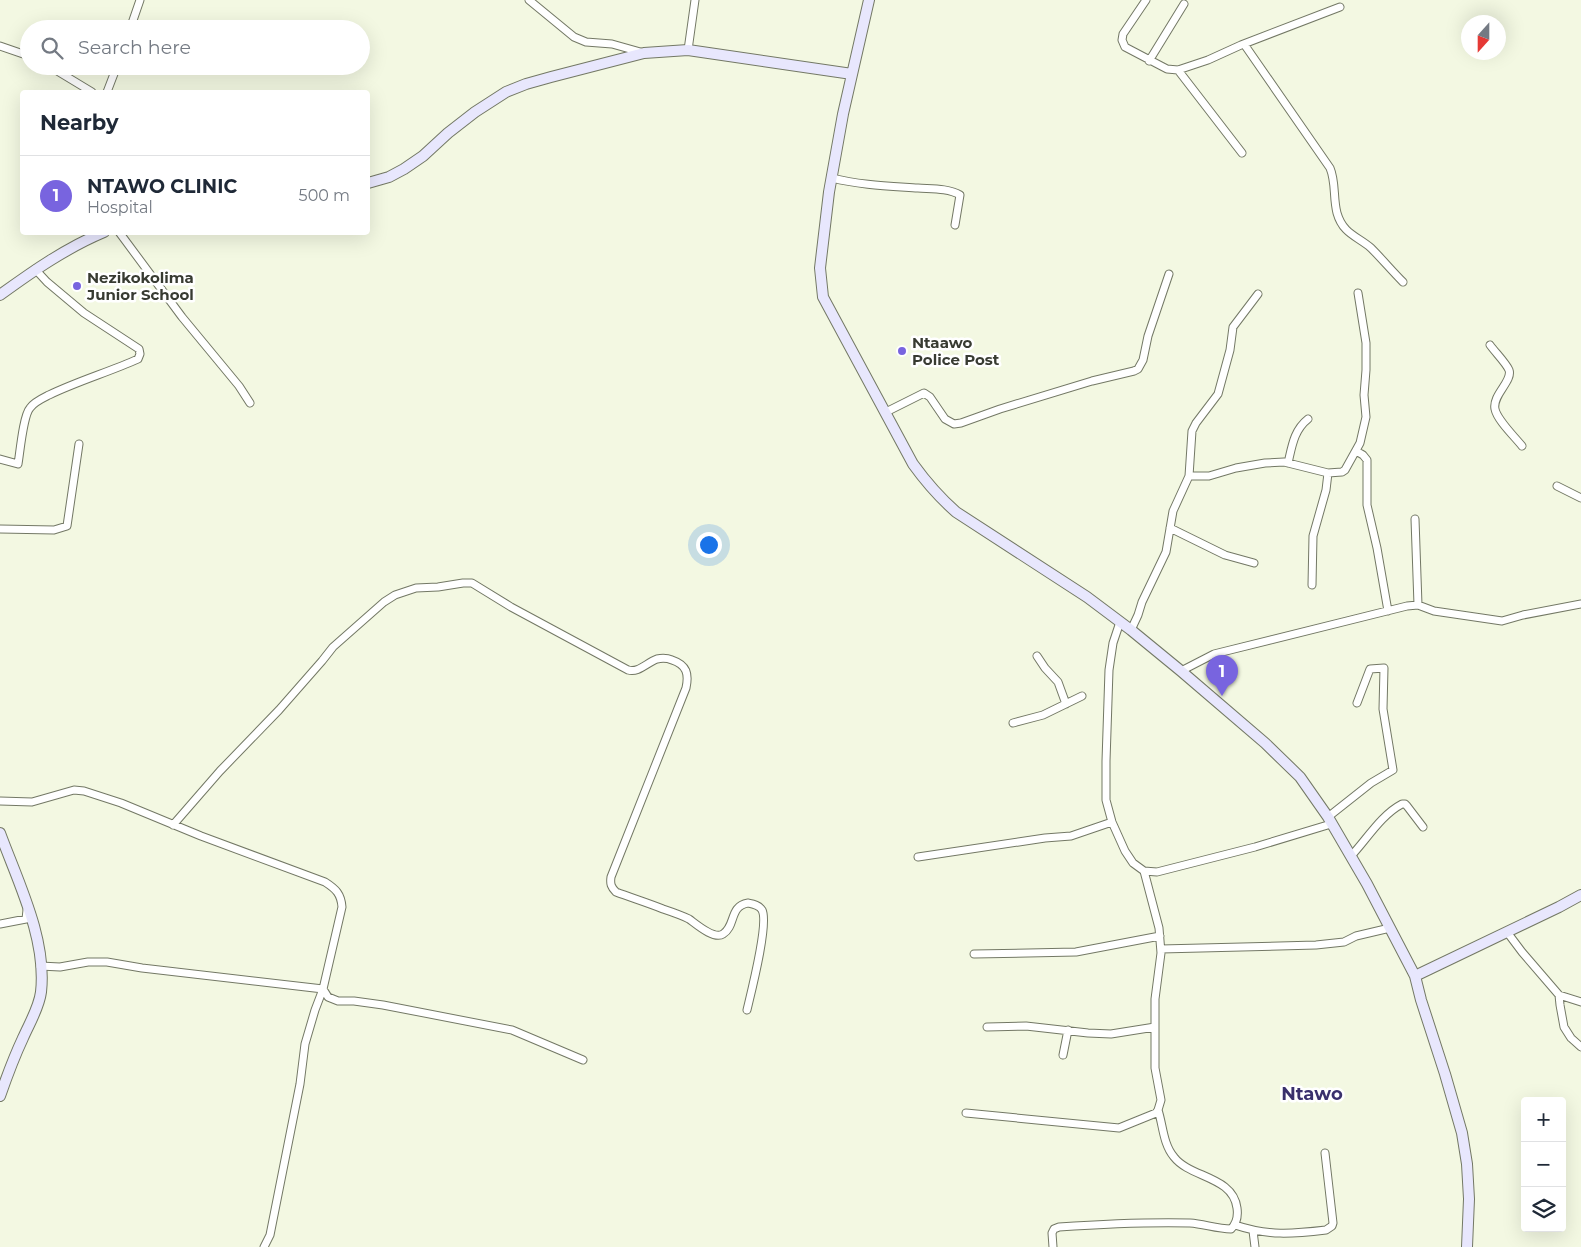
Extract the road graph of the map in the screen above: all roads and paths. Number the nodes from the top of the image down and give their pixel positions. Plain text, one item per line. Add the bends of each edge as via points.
1 (140, 0) edge
2 (529, 0) edge
3 (695, 0) edge
4 (869, 0) edge
5 (1146, 0) edge
6 (1184, 4) dead end
7 (1340, 7) dead end
8 (133, 20) edge
9 (1244, 44) junction
10 (0, 46) edge
11 (688, 50) junction
12 (20, 53) edge
13 (644, 54) junction
14 (1149, 61) junction
15 (1178, 70) junction
16 (852, 74) junction
17 (64, 75) edge
18 (113, 75) edge
19 (89, 90) edge
20 (108, 90) edge
21 (1242, 153) dead end
22 (832, 178) junction
23 (370, 182) edge
24 (955, 225) dead end
25 (97, 235) edge
26 (121, 235) edge
27 (35, 269) junction
28 (1169, 274) dead end
29 (1404, 282) dead end
30 (1358, 293) dead end
31 (1258, 294) dead end
32 (0, 295) edge
33 (1490, 345) dead end
34 (250, 403) dead end
35 (886, 412) junction
36 (1308, 418) dead end
37 (79, 444) dead end
38 (1522, 446) dead end
39 (1356, 451) junction
40 (0, 459) edge
41 (1288, 463) junction
42 (1328, 473) junction
43 (1188, 476) junction
44 (1557, 486) dead end
45 (1581, 498) edge
46 (1416, 519) dead end
47 (1170, 528) junction
48 (0, 529) edge
49 (1254, 563) dead end
50 (1312, 585) dead end
51 (1581, 604) edge
52 (1418, 605) junction
53 (1388, 611) junction
54 (1120, 622) junction
55 (1131, 630) junction
56 (1037, 656) dead end
57 (1181, 671) junction
58 (1082, 696) dead end
59 (1356, 703) dead end
60 (1066, 704) junction
61 (1013, 723) dead end
62 (0, 801) edge
63 (1330, 821) junction
64 (1112, 822) junction
65 (173, 825) junction
66 (1423, 827) dead end
67 (0, 836) edge
68 (1351, 856) junction
69 (918, 858) dead end
70 (1144, 871) junction
71 (1581, 894) edge
72 (28, 907) junction
73 (0, 924) edge
74 (1390, 928) junction
75 (1507, 932) junction
76 (1160, 936) junction
77 (1161, 949) junction
78 (974, 954) dead end
79 (40, 966) junction
80 (1415, 976) junction
81 (323, 989) junction
82 (1560, 995) junction
83 (1581, 1002) edge
84 (747, 1010) dead end
85 (987, 1027) dead end
86 (1155, 1027) junction
87 (1068, 1030) junction
88 (1581, 1047) edge
89 (1063, 1055) dead end
90 (583, 1060) dead end
91 (0, 1096) edge
92 (1158, 1110) junction
93 (966, 1113) dead end
94 (1325, 1153) dead end
95 (1235, 1225) junction
96 (1253, 1231) junction
97 (264, 1247) edge
98 (1053, 1247) edge
99 (1255, 1247) edge
100 (1467, 1247) edge

1 - 8 street
2 - 13 street via 574,37
3 - 11 street
4 - 16 street
5 - 14 street via 1122,40 1125,47
6 - 14 street
7 - 9 street
9 - 15 street
9 - 29 street via 1330,168 1337,213 1342,224
10 - 12 street
11 - 13 street
11 - 16 street
13 - 23 street via 542,79 506,92 475,112 404,169
14 - 15 street
15 - 21 street
16 - 22 street
17 - 19 street
18 - 20 street
22 - 24 street via 955,193 960,196
22 - 35 street via 820,268 823,297
25 - 27 street
26 - 34 street
27 - 32 street
27 - 40 street via 84,313 139,349 140,354 138,359 78,381 29,408 18,464
28 - 35 street via 1143,360 1134,371 1000,409 961,424 945,419 924,392
30 - 39 street via 1366,342 1366,417
31 - 43 street via 1233,327 1218,394 1192,431
33 - 38 street via 1510,375 1495,408 1499,418
35 - 54 street via 913,464 943,500
36 - 41 street via 1300,424
37 - 48 street via 67,526 54,530
39 - 42 street via 1345,470
39 - 53 street via 1367,460 1367,505
41 - 42 street
41 - 43 street via 1265,463 1209,476
42 - 50 street via 1313,536
43 - 47 street via 1173,511
44 - 45 street
46 - 52 street
47 - 49 street via 1225,555
47 - 55 street via 1166,552
51 - 52 street via 1502,621
52 - 53 street
53 - 57 street via 1214,654
54 - 55 street
54 - 64 street via 1109,670 1106,800
55 - 57 street
56 - 60 street via 1058,682
57 - 63 street via 1300,777
58 - 60 street
59 - 63 street via 1370,669 1384,668 1383,709 1393,770 1371,783
60 - 61 street via 1043,715
62 - 65 street via 32,802 74,790 84,791
63 - 68 street
63 - 70 street via 1255,847 1158,872
64 - 69 street via 1071,836
64 - 70 street via 1133,864
65 - 81 street via 325,882 341,895 342,907
65 - 84 street via 333,647 384,602 416,588 472,583 632,672 657,659 666,658 680,663 686,670 686,688 610,883 616,892 687,918 718,936 724,934 740,906 748,902 759,907 763,911 764,923
66 - 68 street via 1402,804 1384,815
67 - 72 street
68 - 74 street
70 - 76 street
71 - 75 street
72 - 73 street via 26,919
72 - 79 street via 36,932
74 - 77 street via 1344,942 1325,944
74 - 80 street
75 - 80 street
75 - 82 street
76 - 77 street
76 - 78 street via 1076,952
77 - 86 street
79 - 81 street via 107,962
79 - 91 street via 41,993
80 - 100 street via 1462,1134 1469,1199
81 - 90 street via 328,997 338,1001 383,1005 512,1030
81 - 97 street via 305,1044 291,1133 270,1235
82 - 83 street
82 - 88 street via 1564,1027
85 - 87 street
86 - 87 street via 1111,1034
86 - 92 street via 1155,1068 1161,1100
87 - 89 street
92 - 93 street via 1119,1128
92 - 95 street via 1167,1147 1180,1165 1229,1190 1236,1200 1238,1213
94 - 96 street via 1332,1226 1326,1230 1301,1233
95 - 96 street
95 - 98 street via 1232,1229 1222,1229 1195,1224 1143,1222 1059,1227 1052,1233
96 - 99 street

